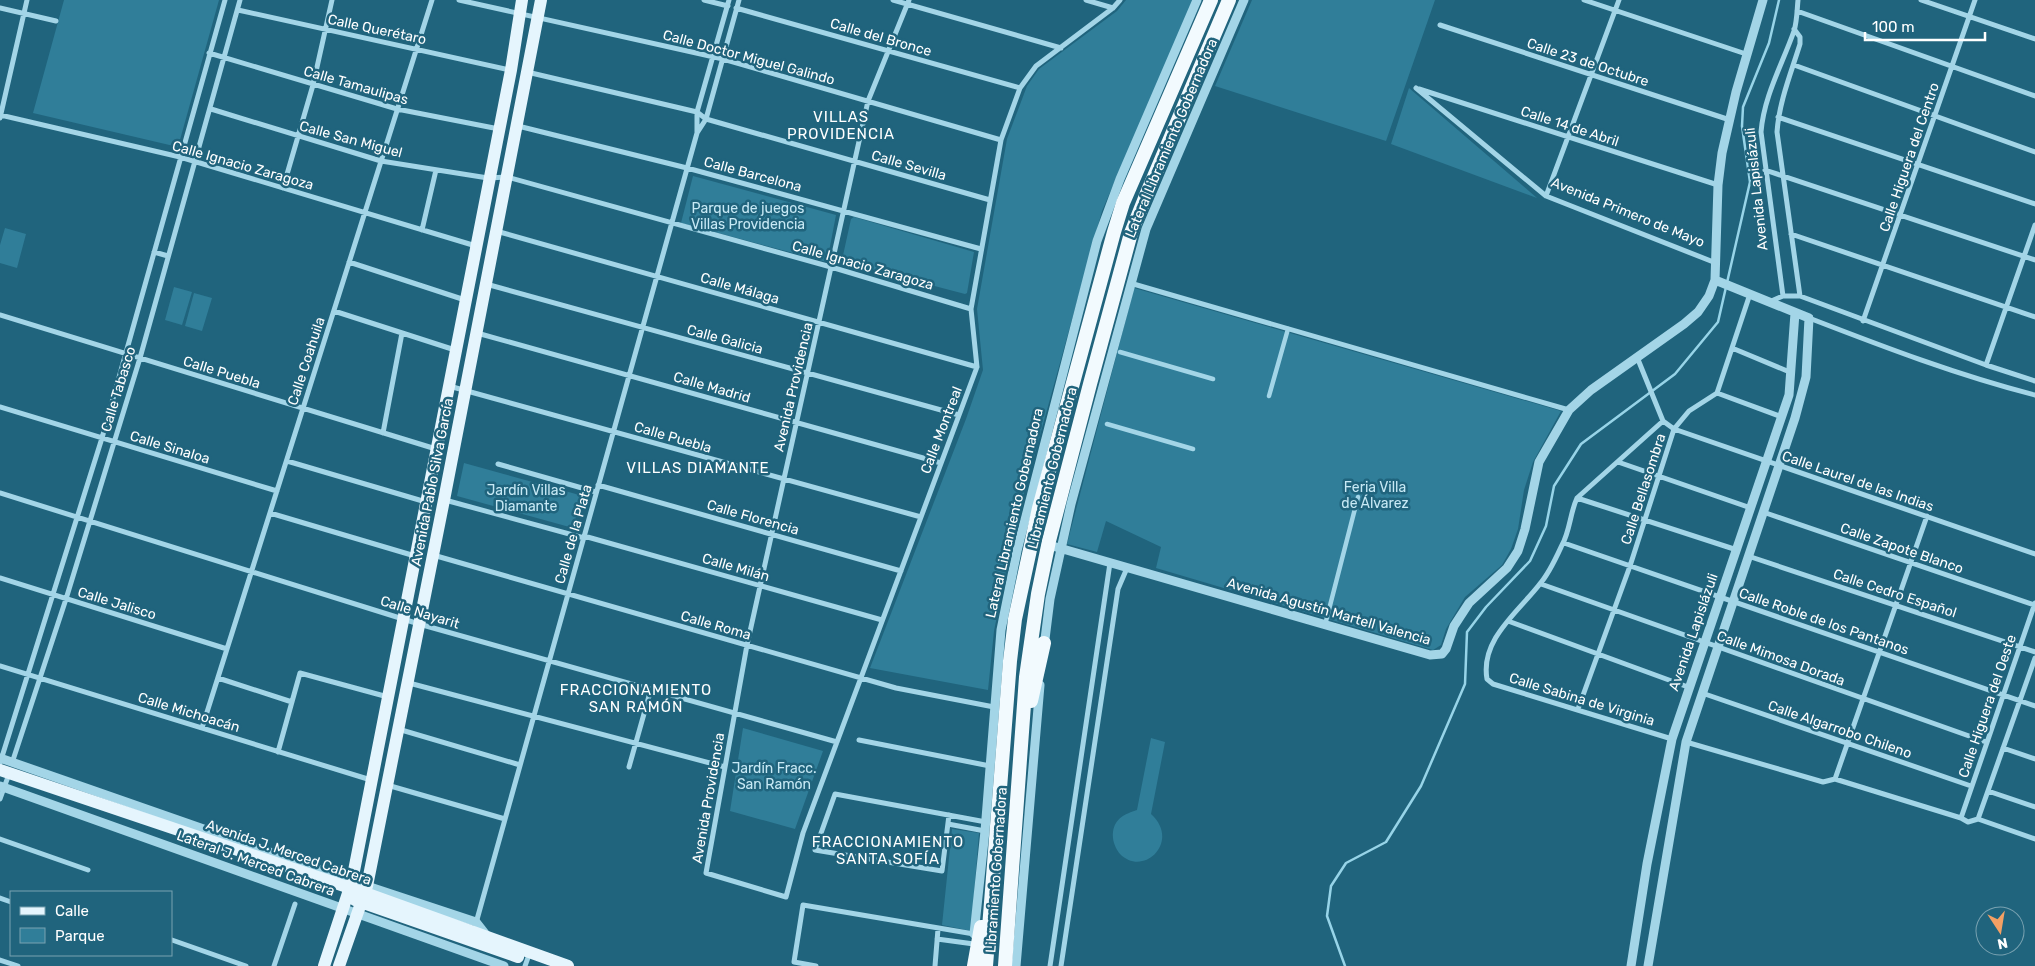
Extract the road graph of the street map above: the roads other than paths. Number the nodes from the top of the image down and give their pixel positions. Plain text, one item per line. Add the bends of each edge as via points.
1 (27, 0) edge
2 (225, 0) edge
3 (240, 0) edge
4 (332, 0) edge
5 (432, 0) edge
6 (459, 0) edge
7 (522, 0) edge
8 (541, 0) edge
9 (704, 0) edge
10 (739, 0) edge
11 (893, 0) edge
12 (1086, 0) edge
13 (1120, 0) edge
14 (1197, 0) edge
15 (1211, 0) edge
16 (1229, 0) edge
17 (1244, 0) edge
18 (1584, 0) edge
19 (1619, 0) edge
20 (1762, 0) edge
21 (1798, 0) edge
22 (1921, 0) edge
23 (1975, 0) edge
24 (908, 2) edge
25 (728, 3) edge
26 (0, 8) edge
27 (736, 8) junction
28 (1113, 8) junction
29 (238, 10) junction
30 (1615, 10) junction
31 (1797, 11) junction
32 (24, 14) junction
33 (520, 14) junction
34 (1969, 17) junction
35 (537, 18) junction
36 (56, 20) dead end
37 (1440, 25) dead end
38 (1794, 29) junction
39 (326, 30) junction
40 (2035, 39) edge
41 (1061, 48) junction
42 (416, 50) junction
43 (888, 51) junction
44 (210, 53) junction
45 (1746, 54) junction
46 (225, 57) junction
47 (713, 57) junction
48 (722, 59) junction
49 (1794, 65) junction
50 (1952, 66) junction
51 (511, 70) junction
52 (528, 72) junction
53 (1591, 75) junction
54 (313, 85) junction
55 (1020, 88) junction
56 (1416, 88) joint
57 (2035, 96) edge
58 (868, 101) junction
59 (211, 109) junction
60 (397, 109) junction
61 (697, 112) junction
62 (1935, 116) junction
63 (0, 117) edge
64 (1778, 117) junction
65 (706, 119) junction
66 (1730, 120) junction
67 (518, 126) junction
68 (499, 129) junction
69 (697, 134) junction
70 (298, 137) junction
71 (1568, 138) junction
72 (1001, 140) junction
73 (2035, 152) edge
74 (180, 157) junction
75 (381, 160) junction
76 (195, 161) junction
77 (855, 161) junction
78 (1918, 164) junction
79 (688, 168) junction
80 (436, 170) junction
81 (1765, 170) junction
82 (1783, 176) junction
83 (507, 177) junction
84 (488, 178) junction
85 (1718, 185) junction
86 (283, 188) junction
87 (1546, 196) junction
88 (990, 200) junction
89 (2035, 204) edge
90 (844, 210) junction
91 (365, 212) junction
92 (1900, 215) junction
93 (672, 223) junction
94 (2035, 225) edge
95 (422, 230) junction
96 (496, 231) junction
97 (1791, 234) junction
98 (476, 246) junction
99 (980, 248) junction
100 (154, 252) junction
101 (168, 256) junction
102 (2024, 256) junction
103 (2035, 260) edge
104 (349, 262) junction
105 (1716, 263) junction
106 (1883, 265) junction
107 (831, 267) junction
108 (657, 276) junction
109 (1715, 280) junction
110 (1124, 282) junction
111 (486, 284) junction
112 (1750, 293) junction
113 (1783, 296) junction
114 (1800, 296) junction
115 (465, 300) junction
116 (1769, 302) junction
117 (2006, 307) junction
118 (971, 309) junction
119 (334, 311) junction
120 (1795, 312) junction
121 (0, 315) edge
122 (2035, 317) edge
123 (1809, 318) junction
124 (1864, 321) junction
125 (819, 322) junction
126 (643, 328) junction
127 (1288, 329) junction
128 (476, 332) junction
129 (402, 333) junction
130 (1732, 348) junction
131 (456, 351) junction
132 (1120, 352) dead end
133 (126, 354) junction
134 (1637, 356) junction
135 (140, 358) junction
136 (1986, 366) junction
137 (977, 367) junction
138 (808, 373) junction
139 (1792, 373) junction
140 (629, 375) junction
141 (1213, 379) dead end
142 (2035, 381) edge
143 (449, 386) junction
144 (1058, 389) junction
145 (465, 390) junction
146 (1717, 393) junction
147 (2035, 395) edge
148 (1269, 396) dead end
149 (0, 407) edge
150 (303, 408) junction
151 (1569, 410) junction
152 (959, 415) junction
153 (1782, 417) junction
154 (1062, 420) junction
155 (1663, 421) junction
156 (797, 422) junction
157 (1107, 424) dead end
158 (1674, 429) junction
159 (614, 432) junction
160 (383, 433) junction
161 (102, 438) junction
162 (114, 442) junction
163 (437, 449) junction
164 (1193, 449) dead end
165 (286, 461) junction
166 (1767, 461) junction
167 (941, 462) junction
168 (1618, 462) junction
169 (498, 464) dead end
170 (1779, 465) junction
171 (1658, 476) junction
172 (784, 479) junction
173 (598, 485) junction
174 (277, 492) junction
175 (596, 492) junction
176 (0, 493) edge
177 (1358, 497) dead end
178 (1577, 498) junction
179 (444, 500) junction
180 (426, 502) junction
181 (1751, 509) junction
182 (1763, 512) junction
183 (270, 513) junction
184 (1927, 516) junction
185 (76, 517) junction
186 (921, 517) junction
187 (1645, 520) junction
188 (90, 521) junction
189 (772, 534) junction
190 (584, 537) junction
191 (1564, 543) junction
192 (1055, 547) junction
193 (1737, 550) junction
194 (2035, 554) edge
195 (433, 555) junction
196 (416, 556) junction
197 (1748, 556) junction
198 (1110, 563) junction
199 (1910, 563) junction
200 (1630, 566) junction
201 (1127, 568) junction
202 (901, 571) junction
203 (252, 572) junction
204 (0, 578) edge
205 (1541, 584) junction
206 (760, 585) junction
207 (568, 594) junction
208 (53, 595) junction
209 (1720, 597) junction
210 (66, 599) junction
211 (1732, 601) junction
212 (2035, 604) edge
213 (1896, 605) junction
214 (1614, 610) junction
215 (404, 619) junction
216 (882, 620) junction
217 (1508, 621) junction
218 (419, 624) junction
219 (1325, 625) junction
220 (1704, 642) junction
221 (1044, 643) junction
222 (747, 645) junction
223 (1717, 646) junction
224 (2020, 646) junction
225 (227, 649) junction
226 (1880, 652) junction
227 (2035, 652) edge
228 (1598, 654) junction
229 (2035, 658) edge
230 (549, 660) junction
231 (0, 666) edge
232 (28, 675) junction
233 (40, 678) junction
234 (218, 678) junction
235 (860, 678) junction
236 (407, 683) junction
237 (1688, 687) junction
238 (651, 689) junction
239 (1702, 692) junction
240 (2003, 695) junction
241 (388, 697) junction
242 (1863, 699) junction
243 (2020, 701) junction
244 (292, 702) junction
245 (2035, 706) edge
246 (994, 707) junction
247 (1578, 709) junction
248 (734, 713) junction
249 (534, 716) junction
250 (1086, 726) junction
251 (202, 728) junction
252 (1097, 728) junction
253 (398, 729) junction
254 (1023, 734) junction
255 (1672, 739) junction
256 (859, 740) dead end
257 (837, 742) junction
258 (1686, 742) junction
259 (1986, 742) junction
260 (636, 743) junction
261 (1848, 743) junction
262 (2003, 748) junction
263 (278, 752) junction
264 (2035, 759) edge
265 (520, 765) junction
266 (990, 766) junction
267 (629, 767) dead end
268 (725, 767) junction
269 (3, 772) edge
270 (1835, 779) junction
271 (372, 780) junction
272 (387, 784) junction
273 (1971, 786) junction
274 (1988, 791) junction
275 (0, 799) edge
276 (2035, 807) edge
277 (949, 815) junction
278 (1961, 818) junction
279 (505, 819) junction
280 (1978, 819) junction
281 (948, 824) junction
282 (985, 826) junction
283 (0, 838) edge
284 (2035, 839) edge
285 (1069, 845) junction
286 (1080, 846) junction
287 (1647, 864) junction
288 (1664, 868) junction
289 (88, 870) dead end
290 (706, 873) joint
291 (991, 890) junction
292 (348, 894) junction
293 (365, 894) junction
294 (295, 904) dead end
295 (358, 914) junction
296 (938, 929) junction
297 (473, 931) junction
298 (974, 934) junction
299 (938, 939) junction
300 (172, 940) edge
301 (974, 944) junction
302 (527, 959) edge
303 (0, 960) edge
304 (18, 966) edge
305 (246, 966) edge
306 (274, 966) edge
307 (324, 966) edge
308 (339, 966) edge
309 (504, 966) edge
310 (544, 966) edge
311 (568, 966) edge
312 (816, 966) edge
313 (934, 966) edge
314 (974, 966) edge
315 (986, 966) edge
316 (1005, 966) edge
317 (1016, 966) edge
318 (1050, 966) edge
319 (1061, 966) edge
320 (1631, 966) edge
321 (1648, 966) edge

1 - 32 street
2 - 44 street, Calle Tabasco
3 - 29 street, Calle Tabasco
4 - 39 street
5 - 42 street, Calle Coahuila
6 - 33 street, Calle Doctor Miguel Galindo
7 - 33 main road, Avenida Pablo Silva García
8 - 35 main road, Avenida Pablo Silva García
9 - 25 street
10 - 27 street, Calle de la Plata
11 - 24 street
12 - 28 street
13 - 28 street, Calle Montreal
14 - 144 street, Lateral Libramiento Gobernadora via 1100,232
15 - 154 highway, Libramiento Gobernadora via 1123,203
16 - 110 highway, Libramiento Gobernadora via 1131,233
17 - 110 street, Lateral Libramiento Gobernadora
18 - 30 street
19 - 30 street
20 - 45 street, Avenida Agustín Martell Valencia
21 - 31 street
22 - 34 street
23 - 34 street, Calle Higuera del Centro
24 - 41 street
24 - 43 street, Avenida Providencia
25 - 47 street, Calle de la Plata
26 - 32 street
27 - 43 street, Calle del Bronce
27 - 48 street, Calle de la Plata
28 - 41 street, Calle Montreal
29 - 39 street, Calle Querétaro
29 - 46 street, Calle Tabasco
30 - 45 street
30 - 53 street
31 - 38 street
31 - 50 street
32 - 36 street
32 - 63 street
33 - 35 street, Calle Doctor Miguel Galindo
33 - 51 main road, Avenida Pablo Silva García
34 - 40 street
34 - 50 street, Calle Higuera del Centro
35 - 47 street, Calle Doctor Miguel Galindo
35 - 52 main road, Avenida Pablo Silva García
37 - 53 street, Calle 23 de Octubre
38 - 49 street, Avenida Lapislázuli via 1800,37 1800,44
38 - 81 street, Avenida Lapislázuli via 1762,116
39 - 42 street, Calle Querétaro
39 - 54 street
41 - 55 street, Calle Montreal via 1036,66
42 - 51 street, Calle Querétaro
42 - 60 street, Calle Coahuila
43 - 55 street, Calle del Bronce
43 - 58 street, Avenida Providencia
44 - 46 street, Calle Tamaulipas
44 - 74 street, Calle Tabasco
45 - 66 street, Avenida Agustín Martell Valencia
46 - 54 street, Calle Tamaulipas
46 - 59 street, Calle Tabasco
47 - 48 street, Calle Doctor Miguel Galindo
47 - 61 street, Calle de la Plata
48 - 58 street, Calle Doctor Miguel Galindo
48 - 65 street, Calle de la Plata
49 - 62 street
49 - 64 street, Avenida Lapislázuli
50 - 57 street
50 - 62 street, Calle Higuera del Centro
51 - 68 main road, Avenida Pablo Silva García
52 - 61 street
52 - 67 main road, Avenida Pablo Silva García
53 - 66 street, Calle 23 de Octubre
53 - 71 street
54 - 60 street, Calle Tamaulipas
54 - 70 street
55 - 72 street, Calle Montreal
56 - 71 street, Calle 14 de Abril
56 - 87 street, Avenida Primero de Mayo
58 - 72 street, Calle Doctor Miguel Galindo
58 - 77 street, Avenida Providencia
59 - 70 street, Calle San Miguel
59 - 76 street, Calle Tabasco
60 - 68 street, Calle Tamaulipas
60 - 75 street, Calle Coahuila
61 - 65 street
61 - 69 street, Calle de la Plata
62 - 73 street
62 - 78 street, Calle Higuera del Centro
63 - 74 street, Calle Ignacio Zaragoza
64 - 78 street
64 - 82 street, Avenida Lapislázuli
65 - 69 street, Calle de la Plata
65 - 77 street, Calle Sevilla
66 - 85 street, Avenida Agustín Martell Valencia
67 - 79 street, Calle Barcelona
67 - 83 main road, Avenida Pablo Silva García
68 - 84 main road, Avenida Pablo Silva García
69 - 79 street, Calle de la Plata
70 - 75 street, Calle San Miguel
70 - 86 street
71 - 85 street, Calle 14 de Abril
71 - 87 street
72 - 88 street, Calle Montreal
74 - 76 street, Calle Ignacio Zaragoza
74 - 100 street, Calle Tabasco
75 - 80 street, Calle San Miguel
75 - 91 street, Calle Coahuila
76 - 86 street, Calle Ignacio Zaragoza
76 - 101 street, Calle Tabasco
77 - 88 street, Calle Sevilla
77 - 90 street, Avenida Providencia
78 - 89 street
78 - 92 street, Calle Higuera del Centro
79 - 90 street, Calle Barcelona
79 - 93 street, Calle de la Plata
80 - 84 street, Calle San Miguel
80 - 95 street
81 - 82 street
81 - 113 street, Avenida Lapislázuli
82 - 92 street
82 - 97 street, Avenida Lapislázuli
83 - 84 street, Calle Ignacio Zaragoza
83 - 93 street, Calle Ignacio Zaragoza
83 - 96 main road, Avenida Pablo Silva García
84 - 98 main road, Avenida Pablo Silva García
85 - 105 street, Avenida Agustín Martell Valencia
86 - 91 street, Calle Ignacio Zaragoza
87 - 105 street, Avenida Primero de Mayo
88 - 99 street, Calle Montreal
90 - 99 street, Calle Barcelona
90 - 107 street, Avenida Providencia
91 - 95 street, Calle Ignacio Zaragoza
91 - 104 street, Calle Coahuila
92 - 102 street
92 - 106 street, Calle Higuera del Centro
93 - 107 street, Calle Ignacio Zaragoza
93 - 108 street, Calle de la Plata
94 - 102 street
95 - 98 street, Calle Ignacio Zaragoza
96 - 108 street, Calle Málaga
96 - 111 main road, Avenida Pablo Silva García
97 - 106 street
97 - 114 street, Avenida Lapislázuli
98 - 115 main road, Avenida Pablo Silva García
99 - 118 street, Calle Montreal
100 - 101 street
100 - 133 street, Calle Tabasco
101 - 135 street, Calle Tabasco
102 - 103 street
102 - 117 street
104 - 115 street
104 - 119 street, Calle Coahuila
105 - 109 street, Avenida Agustín Martell Valencia
106 - 117 street
106 - 124 street, Calle Higuera del Centro
107 - 118 street, Calle Ignacio Zaragoza
107 - 125 street, Avenida Providencia
108 - 125 street, Calle Málaga
108 - 126 street, Calle de la Plata
109 - 112 street
109 - 134 street, Avenida Agustín Martell Valencia via 1698,312
110 - 127 street
110 - 192 highway, Libramiento Gobernadora
111 - 126 street, Calle Galicia
111 - 128 main road, Avenida Pablo Silva García
112 - 116 street
112 - 130 street
113 - 114 street
113 - 116 street
114 - 124 street
115 - 131 main road, Avenida Pablo Silva García
116 - 120 street
117 - 122 street
117 - 136 street
118 - 137 street, Calle Montreal
119 - 129 street
119 - 150 street, Calle Coahuila
120 - 123 street
120 - 139 street, Avenida Lapislázuli
121 - 133 street, Calle Puebla
123 - 147 street via 1901,354
123 - 170 street, Avenida Lapislázuli via 1803,391
124 - 136 street
125 - 137 street, Calle Málaga
125 - 138 street, Avenida Providencia
126 - 138 street, Calle Galicia
126 - 140 street, Calle de la Plata
127 - 148 street
127 - 151 street
128 - 140 street, Calle Madrid
128 - 145 main road, Avenida Pablo Silva García
129 - 131 street
129 - 160 street
130 - 139 street
130 - 146 street
131 - 143 main road, Avenida Pablo Silva García
132 - 141 street
133 - 135 street, Calle Puebla
133 - 161 street, Calle Tabasco
134 - 151 street, Avenida Agustín Martell Valencia
134 - 155 street
135 - 150 street, Calle Puebla
135 - 162 street, Calle Tabasco
136 - 142 street
137 - 152 street, Calle Montreal
138 - 152 street, Calle Galicia
138 - 156 street, Avenida Providencia
139 - 153 street, Avenida Lapislázuli
140 - 156 street, Calle Madrid
140 - 159 street, Calle de la Plata
143 - 145 street, Calle Puebla
143 - 163 main road, Avenida Pablo Silva García
144 - 154 highway
144 - 246 street, Lateral Libramiento Gobernadora via 1017,550 1001,630
145 - 159 street, Calle Puebla
145 - 179 main road, Avenida Pablo Silva García
146 - 153 street
146 - 158 street, Calle Bellasombra via 1689,411
149 - 161 street, Calle Sinaloa
150 - 160 street, Calle Puebla
150 - 165 street, Calle Coahuila
151 - 219 street, Avenida Agustín Martell Valencia via 1539,462 1518,551 1507,568 1469,603 1442,654 1430,655
152 - 167 street, Calle Montreal
153 - 166 street, Avenida Lapislázuli
154 - 291 highway, Libramiento Gobernadora via 1015,619
155 - 158 street, Calle Laurel de las Indias
155 - 168 street
156 - 167 street, Calle Madrid
156 - 172 street, Avenida Providencia
157 - 164 street
158 - 166 street, Calle Laurel de las Indias
158 - 171 street, Calle Bellasombra
159 - 172 street, Calle Puebla
159 - 173 street, Calle de la Plata
160 - 163 street, Calle Puebla
161 - 162 street, Calle Sinaloa
161 - 185 street, Calle Tabasco
162 - 174 street, Calle Sinaloa
162 - 188 street, Calle Tabasco
163 - 180 main road, Avenida Pablo Silva García
165 - 174 street, Calle Coahuila
165 - 180 street
166 - 170 street, Calle Laurel de las Indias
166 - 181 street, Avenida Lapislázuli
167 - 186 street, Calle Montreal
168 - 171 street
168 - 178 street
169 - 175 street
170 - 182 street, Avenida Lapislázuli
170 - 184 street, Calle Laurel de las Indias
171 - 181 street
171 - 187 street, Calle Bellasombra
172 - 186 street, Calle Puebla
172 - 189 street, Avenida Providencia
173 - 175 street, Calle de la Plata
173 - 189 street, Calle Florencia
174 - 183 street, Calle Coahuila
175 - 190 street, Calle de la Plata
176 - 185 street, Calle Nayarit
177 - 219 street
178 - 187 street
178 - 191 street
179 - 190 street, Calle Milán
179 - 195 main road, Avenida Pablo Silva García
180 - 196 main road, Avenida Pablo Silva García
181 - 193 street, Avenida Lapislázuli
182 - 197 street, Avenida Lapislázuli
182 - 199 street, Calle Zapote Blanco
183 - 196 street
183 - 203 street, Calle Coahuila
184 - 194 street, Calle Laurel de las Indias
184 - 199 street
185 - 188 street, Calle Nayarit
185 - 208 street, Calle Tabasco
186 - 202 street, Calle Montreal
187 - 193 street
187 - 200 street, Calle Bellasombra
188 - 203 street, Calle Nayarit
188 - 210 street, Calle Tabasco
189 - 202 street, Calle Florencia
189 - 206 street, Avenida Providencia
190 - 206 street, Calle Milán
190 - 207 street, Calle de la Plata
191 - 200 street, Calle Roble de los Pantanos
191 - 205 street
192 - 198 street, Avenida Agustín Martell Valencia
192 - 221 street
192 - 254 highway, Libramiento Gobernadora via 1030,646
193 - 209 street, Avenida Lapislázuli
195 - 207 street, Calle Roma
195 - 218 main road, Avenida Pablo Silva García
196 - 215 main road, Avenida Pablo Silva García
197 - 211 street, Avenida Lapislázuli
197 - 213 street, Calle Cedro Español
198 - 201 street, Avenida Agustín Martell Valencia
198 - 250 street
199 - 212 street, Calle Zapote Blanco
199 - 213 street
200 - 209 street, Calle Roble de los Pantanos
200 - 214 street, Calle Bellasombra
201 - 219 street, Avenida Agustín Martell Valencia
201 - 252 street via 1118,588
202 - 216 street, Calle Montreal
203 - 215 street, Calle Nayarit
203 - 225 street, Calle Coahuila
204 - 208 street, Calle Jalisco
205 - 214 street, Calle Mimosa Dorada
205 - 217 street
206 - 216 street, Calle Milán
206 - 222 street, Avenida Providencia
207 - 222 street, Calle Roma
207 - 230 street, Calle de la Plata
208 - 210 street, Calle Jalisco
208 - 232 street, Calle Tabasco
209 - 211 street, Calle Roble de los Pantanos
209 - 220 street, Avenida Lapislázuli
210 - 225 street, Calle Jalisco
210 - 233 street, Calle Tabasco
211 - 223 street, Avenida Lapislázuli
211 - 226 street, Calle Roble de los Pantanos
212 - 224 street, Calle Higuera del Oeste
213 - 224 street, Calle Cedro Español
213 - 226 street
214 - 220 street, Calle Mimosa Dorada
214 - 228 street, Calle Bellasombra
215 - 218 street, Calle Nayarit
215 - 241 main road, Avenida Pablo Silva García
216 - 235 street, Calle Montreal
217 - 228 street
217 - 247 street, Calle Sabina de Virginia via 1494,639 1489,653 1487,679 1493,684
218 - 230 street, Calle Nayarit
218 - 236 main road, Avenida Pablo Silva García
220 - 223 street, Calle Mimosa Dorada
220 - 237 street, Avenida Lapislázuli
221 - 254 highway
221 - 317 street
222 - 235 street, Calle Roma
222 - 248 street, Avenida Providencia
223 - 239 street, Avenida Lapislázuli
223 - 242 street, Calle Mimosa Dorada
224 - 227 street, Calle Cedro Español
224 - 240 street, Calle Higuera del Oeste
225 - 234 street, Calle Coahuila
226 - 240 street, Calle Roble de los Pantanos
226 - 242 street
228 - 237 street
228 - 247 street, Calle Bellasombra
229 - 243 street
230 - 238 street, Calle Nayarit
230 - 249 street, Calle de la Plata
231 - 232 street, Calle Michoacán
232 - 233 street, Calle Michoacán
232 - 269 street, Calle Tabasco
233 - 251 street, Calle Michoacán
233 - 269 street, Calle Tabasco
234 - 244 street
234 - 251 street, Calle Coahuila
235 - 246 street, Calle Roma
235 - 257 street, Calle Montreal
236 - 249 street
236 - 253 main road, Avenida Pablo Silva García
237 - 255 street, Avenida Lapislázuli
238 - 248 street, Calle Nayarit
238 - 260 street
239 - 258 street, Avenida Lapislázuli
239 - 261 street, Calle Algarrobo Chileno
240 - 243 street, Calle Roble de los Pantanos
240 - 259 street, Calle Higuera del Oeste
241 - 244 street via 300,673
241 - 271 main road, Avenida Pablo Silva García
242 - 259 street, Calle Mimosa Dorada
242 - 261 street
243 - 245 street, Calle Roble de los Pantanos
243 - 262 street
244 - 263 street
246 - 266 street, Lateral Libramiento Gobernadora
247 - 255 street, Calle Sabina de Virginia
248 - 257 street, Calle Nayarit
248 - 268 street, Avenida Providencia
249 - 260 street
249 - 265 street, Calle de la Plata
250 - 252 street
250 - 285 street
251 - 263 street, Calle Michoacán
252 - 286 street
253 - 265 street
253 - 272 main road, Avenida Pablo Silva García
254 - 316 highway, Libramiento Gobernadora
255 - 287 street, Avenida Lapislázuli
256 - 266 street
257 - 290 street, Calle Montreal via 803,833 786,897
258 - 270 street via 1823,782
258 - 288 street, Avenida Lapislázuli
259 - 273 street, Calle Higuera del Oeste
260 - 267 street
260 - 268 street
261 - 270 street
261 - 273 street, Calle Algarrobo Chileno
262 - 264 street
262 - 274 street
263 - 271 street, Calle Michoacán
265 - 279 street, Calle de la Plata
266 - 282 street, Lateral Libramiento Gobernadora
268 - 290 street, Avenida Providencia
269 - 275 street
269 - 292 main road, Avenida J. Merced Cabrera
269 - 292 street, Lateral J. Merced Cabrera
270 - 278 street
271 - 292 main road, Avenida Pablo Silva García
272 - 279 street
272 - 293 main road, Avenida Pablo Silva García
273 - 278 street, Calle Higuera del Oeste
274 - 276 street
274 - 280 street
277 - 281 street
277 - 281 street via 835,794 815,850 942,871
277 - 282 street
278 - 280 street via 1968,822
279 - 297 street, Calle de la Plata
280 - 284 street
281 - 282 street
282 - 298 street, Lateral Libramiento Gobernadora
283 - 289 street
285 - 286 street
285 - 318 street
286 - 319 street
287 - 288 street
287 - 320 street, Avenida Lapislázuli
288 - 321 street, Avenida Lapislázuli
291 - 314 highway
291 - 315 highway, Libramiento Gobernadora
292 - 293 main road, Avenida J. Merced Cabrera
292 - 295 street, Lateral J. Merced Cabrera
292 - 307 main road, Avenida Pablo Silva García
293 - 295 main road, Avenida Pablo Silva García
293 - 297 main road, Avenida J. Merced Cabrera
293 - 297 street
294 - 306 street
295 - 308 main road, Avenida Pablo Silva García
295 - 309 street, Lateral J. Merced Cabrera
296 - 298 street
296 - 299 street
296 - 312 street via 803,905 794,962
297 - 302 main road, Avenida J. Merced Cabrera
297 - 302 main road, Avenida J. Merced Cabrera
298 - 301 street, Lateral Libramiento Gobernadora
299 - 301 street
299 - 313 street
300 - 305 street
301 - 314 street, Lateral Libramiento Gobernadora
302 - 310 main road, Avenida J. Merced Cabrera
302 - 311 main road, Avenida J. Merced Cabrera
303 - 304 street

